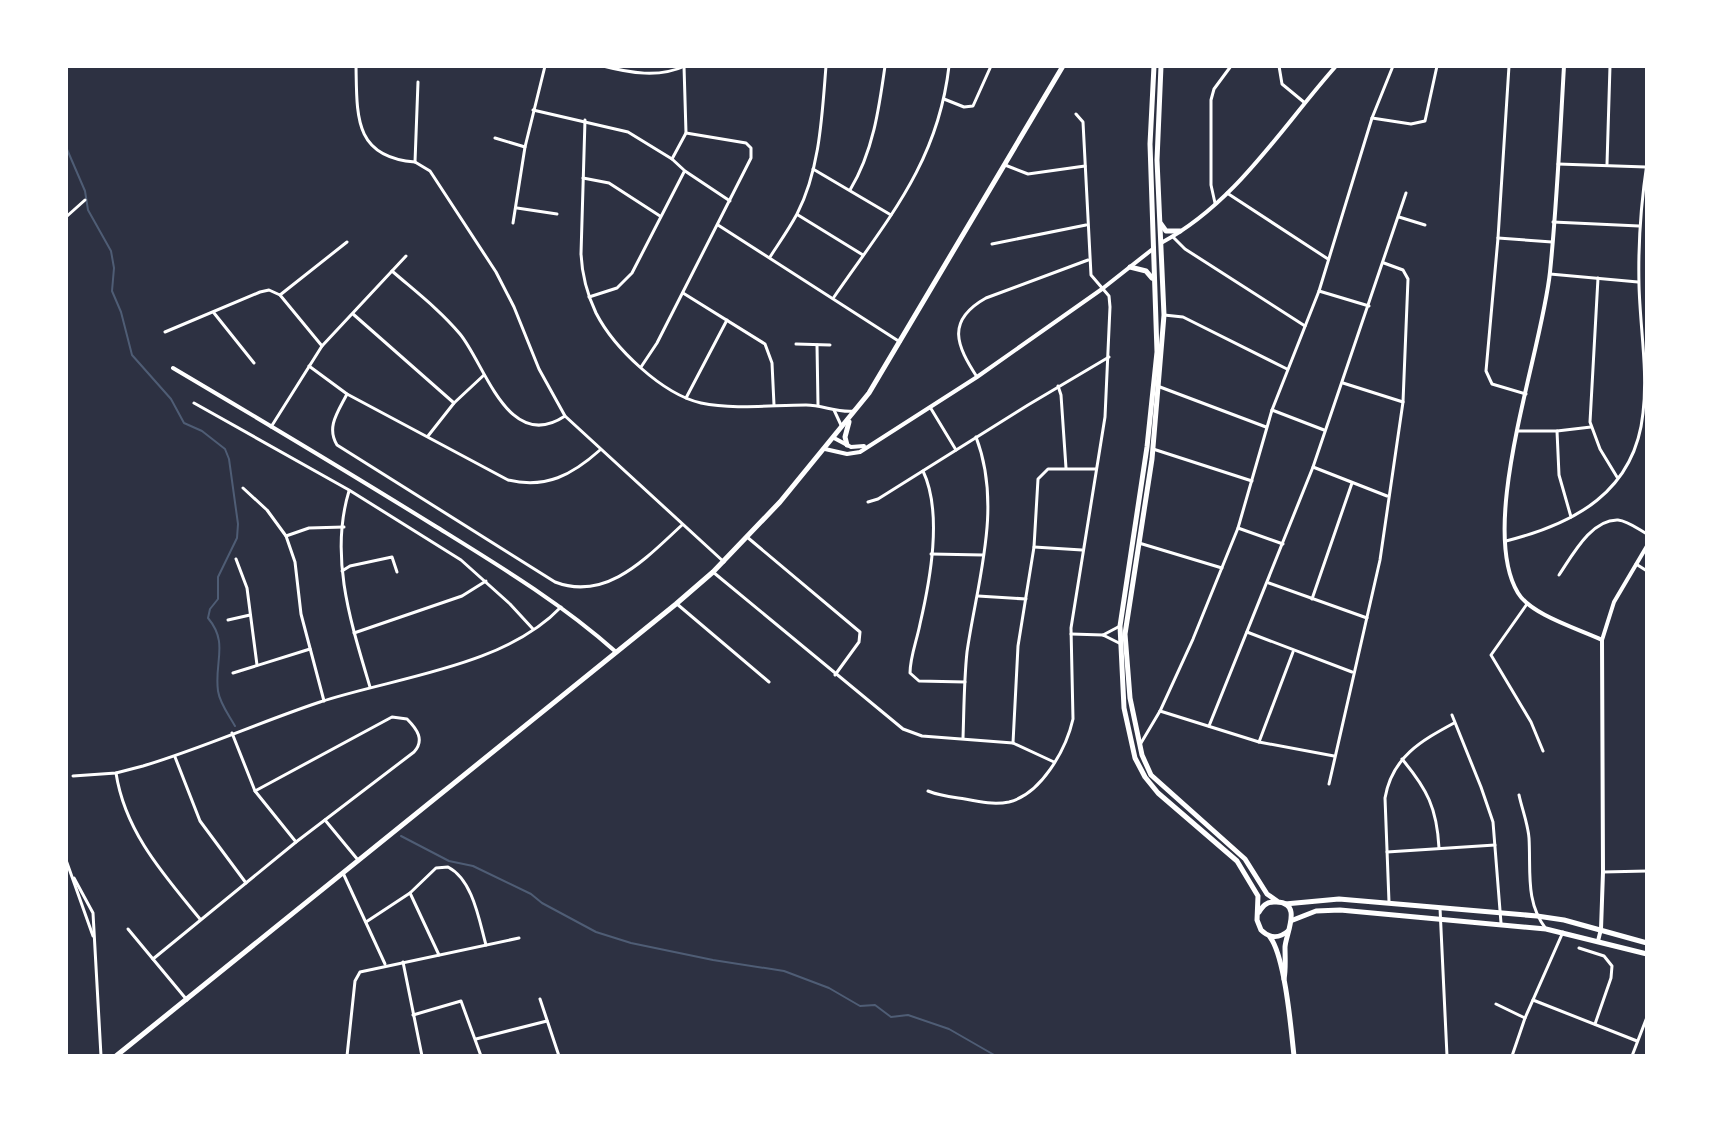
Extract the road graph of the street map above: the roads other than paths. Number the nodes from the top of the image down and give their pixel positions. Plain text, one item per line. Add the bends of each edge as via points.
1 (356, 66) edge
2 (545, 66) edge
3 (603, 66) edge
4 (685, 66) edge
5 (826, 66) edge
6 (885, 66) edge
7 (949, 66) edge
8 (991, 66) edge
9 (1063, 66) edge
10 (1154, 66) edge
11 (1161, 66) edge
12 (1231, 66) edge
13 (1279, 66) edge
14 (1336, 66) edge
15 (1393, 66) edge
16 (1437, 66) edge
17 (1509, 66) edge
18 (1564, 66) edge
19 (1610, 66) edge
20 (418, 82) dead end
21 (944, 99) junction
22 (1305, 104) junction
23 (533, 110) junction
24 (1076, 114) dead end
25 (1372, 118) junction
26 (585, 120) junction
27 (686, 133) junction
28 (495, 138) dead end
29 (525, 147) junction
30 (672, 159) junction
31 (415, 162) junction
32 (1558, 164) junction
33 (1607, 164) junction
34 (1005, 165) junction
35 (1647, 165) edge
36 (1085, 166) junction
37 (813, 169) junction
38 (685, 171) junction
39 (583, 178) junction
40 (850, 190) junction
41 (1227, 193) junction
42 (1406, 193) dead end
43 (85, 200) dead end
44 (730, 201) junction
45 (1215, 203) junction
46 (516, 208) junction
47 (557, 214) dead end
48 (796, 215) junction
49 (891, 215) junction
50 (66, 217) edge
51 (660, 217) junction
52 (1399, 217) junction
53 (1553, 222) junction
54 (513, 223) dead end
55 (1160, 223) junction
56 (718, 225) junction
57 (1087, 225) junction
58 (1425, 225) dead end
59 (1639, 226) junction
60 (1180, 231) junction
61 (1173, 237) junction
62 (1498, 238) junction
63 (347, 242) dead end
64 (1552, 242) junction
65 (1161, 243) junction
66 (992, 244) dead end
67 (1154, 248) junction
68 (863, 255) junction
69 (406, 256) dead end
70 (770, 257) junction
71 (1329, 259) junction
72 (1090, 260) junction
73 (1384, 263) junction
74 (1130, 267) junction
75 (392, 271) junction
76 (1550, 274) junction
77 (1598, 278) junction
78 (1639, 282) junction
79 (1155, 286) junction
80 (1102, 289) junction
81 (1319, 291) junction
82 (683, 293) junction
83 (280, 295) junction
84 (589, 297) junction
85 (834, 297) junction
86 (1369, 306) junction
87 (214, 313) junction
88 (353, 314) junction
89 (1164, 315) junction
90 (727, 320) junction
91 (1305, 326) junction
92 (165, 332) dead end
93 (900, 342) junction
94 (796, 344) dead end
95 (817, 345) junction
96 (830, 345) dead end
97 (322, 346) junction
98 (1109, 357) junction
99 (254, 363) dead end
100 (309, 366) junction
101 (641, 367) junction
102 (173, 368) dead end
103 (1287, 369) junction
104 (484, 375) junction
105 (977, 377) junction
106 (1343, 383) junction
107 (1058, 386) junction
108 (1160, 387) junction
109 (347, 394) junction
110 (1526, 394) junction
111 (686, 398) junction
112 (1403, 402) junction
113 (194, 403) dead end
114 (454, 403) junction
115 (774, 405) junction
116 (818, 405) junction
117 (930, 407) junction
118 (834, 410) junction
119 (1272, 410) junction
120 (855, 411) junction
121 (565, 416) junction
122 (850, 418) junction
123 (271, 427) junction
124 (1266, 427) junction
125 (1591, 427) junction
126 (842, 428) junction
127 (1326, 431) junction
128 (1518, 431) junction
129 (1557, 431) junction
130 (428, 436) junction
131 (976, 437) junction
132 (834, 438) junction
133 (847, 445) junction
134 (866, 446) junction
135 (825, 449) junction
136 (1153, 449) junction
137 (600, 450) junction
138 (956, 450) junction
139 (1313, 467) junction
140 (1066, 468) junction
141 (1097, 469) junction
142 (923, 471) junction
143 (1617, 477) junction
144 (1252, 481) junction
145 (1352, 483) junction
146 (243, 488) dead end
147 (349, 490) junction
148 (1387, 496) junction
149 (868, 502) dead end
150 (1572, 519) junction
151 (682, 525) junction
152 (344, 527) junction
153 (1238, 528) junction
154 (1647, 534) edge
155 (286, 536) junction
156 (747, 537) junction
157 (1506, 541) junction
158 (1139, 543) junction
159 (1283, 544) junction
160 (1647, 546) edge
161 (1034, 547) junction
162 (1083, 550) junction
163 (931, 554) junction
164 (985, 555) junction
165 (236, 559) dead end
166 (724, 562) junction
167 (1636, 564) junction
168 (1222, 568) junction
169 (342, 571) junction
170 (1647, 571) edge
171 (397, 572) dead end
172 (713, 572) junction
173 (1559, 575) dead end
174 (486, 581) junction
175 (1267, 583) junction
176 (978, 596) junction
177 (1027, 599) junction
178 (1312, 599) junction
179 (676, 604) junction
180 (1527, 604) junction
181 (561, 607) junction
182 (250, 615) junction
183 (1367, 618) junction
184 (228, 620) dead end
185 (1120, 626) junction
186 (533, 629) junction
187 (1247, 632) junction
188 (354, 633) junction
189 (1071, 634) junction
190 (1103, 635) junction
191 (1602, 640) junction
192 (1119, 643) junction
193 (310, 649) junction
194 (1293, 650) junction
195 (616, 652) junction
196 (257, 665) junction
197 (1352, 672) junction
198 (233, 673) dead end
199 (835, 675) junction
200 (769, 682) dead end
201 (965, 682) junction
202 (370, 687) junction
203 (324, 701) junction
204 (1160, 711) junction
205 (1452, 715) dead end
206 (1455, 722) junction
207 (1209, 726) junction
208 (232, 733) junction
209 (963, 739) junction
210 (1259, 742) junction
211 (1013, 743) junction
212 (1139, 746) junction
213 (1133, 750) junction
214 (1543, 751) dead end
215 (1335, 756) junction
216 (175, 757) junction
217 (1402, 759) junction
218 (1054, 762) junction
219 (116, 773) junction
220 (73, 776) dead end
221 (1329, 784) dead end
222 (255, 791) junction
223 (928, 791) dead end
224 (1519, 795) dead end
225 (325, 820) junction
226 (296, 842) junction
227 (1496, 845) junction
228 (1439, 848) junction
229 (1387, 852) junction
230 (66, 860) edge
231 (358, 860) junction
232 (1647, 871) edge
233 (1603, 872) junction
234 (343, 873) junction
235 (74, 878) junction
236 (246, 883) junction
237 (410, 893) junction
238 (1277, 901) junction
239 (1389, 902) junction
240 (1285, 904) junction
241 (1440, 908) junction
242 (93, 913) junction
243 (1258, 913) junction
244 (1501, 913) junction
245 (86, 915) junction
246 (1537, 916) junction
247 (200, 919) junction
248 (1293, 920) junction
249 (1440, 920) junction
250 (366, 922) junction
251 (1501, 924) junction
252 (128, 929) dead end
253 (1546, 929) junction
254 (1601, 929) junction
255 (1288, 931) junction
256 (1563, 932) junction
257 (1269, 936) junction
258 (93, 937) junction
259 (519, 938) dead end
260 (1598, 941) junction
261 (1647, 943) edge
262 (486, 945) junction
263 (1579, 948) dead end
264 (1647, 954) edge
265 (440, 956) junction
266 (153, 959) junction
267 (403, 962) junction
268 (385, 965) junction
269 (1284, 981) junction
270 (540, 999) dead end
271 (187, 1000) junction
272 (1533, 1000) junction
273 (1496, 1004) dead end
274 (413, 1015) junction
275 (1647, 1017) edge
276 (1525, 1018) junction
277 (547, 1021) junction
278 (1595, 1024) junction
279 (476, 1039) junction
280 (1637, 1041) junction
281 (422, 1055) edge
282 (101, 1056) edge
283 (116, 1056) edge
284 (347, 1056) edge
285 (413, 1056) edge
286 (481, 1056) edge
287 (559, 1056) edge
288 (1294, 1056) edge
289 (1447, 1056) edge
290 (1512, 1056) edge
291 (1632, 1056) edge

1 - 31 street via 367,140 386,157
2 - 23 street
3 - 4 street via 645,74
4 - 27 street
5 - 37 street
6 - 40 street via 866,159
7 - 21 street
8 - 21 street via 973,106
9 - 34 main road
10 - 67 main road
11 - 55 main road
12 - 45 street via 1211,100
13 - 22 street via 1282,84
14 - 22 street
15 - 25 street
16 - 25 street via 1425,121
17 - 62 street
18 - 32 street
19 - 33 street
20 - 31 street
21 - 49 street via 915,179
22 - 41 street
23 - 26 street
23 - 29 street
24 - 36 street via 1083,122
25 - 71 street
26 - 30 street via 628,132
26 - 39 street
27 - 30 street
27 - 44 street via 743,141 751,148
28 - 29 street
29 - 46 street
30 - 38 street
31 - 121 street via 430,171 496,272
32 - 33 street
32 - 53 street
33 - 35 street
34 - 36 street via 1025,174
34 - 93 main road
35 - 59 street
36 - 57 street
37 - 40 street
37 - 48 street
38 - 44 street
38 - 51 street
39 - 51 street via 609,183
39 - 84 street via 581,254
40 - 49 street
41 - 45 street
41 - 71 street
42 - 52 street
43 - 50 street
44 - 56 street
45 - 60 street
46 - 47 street
46 - 54 street
48 - 68 street
48 - 70 street
49 - 68 street
51 - 84 street via 627,279
52 - 58 street
52 - 73 street
53 - 59 street
53 - 64 street
55 - 60 main road via 1166,231
55 - 65 main road
56 - 70 street
56 - 82 street
57 - 66 street
57 - 72 street
59 - 78 street
60 - 61 street
61 - 65 street
61 - 91 street
62 - 64 street
62 - 110 street via 1486,376 1492,384
63 - 83 street
64 - 76 street
65 - 67 street
65 - 89 main road
67 - 74 street
67 - 79 main road
68 - 85 street
69 - 75 street
70 - 85 street
71 - 81 street
72 - 80 street via 1092,278
72 - 105 street via 971,308 958,339
73 - 86 street
73 - 112 street via 1403,270 1408,279
74 - 79 main road via 1150,274
74 - 80 street
75 - 88 street
75 - 104 street via 462,336
76 - 77 street
76 - 110 street
77 - 78 street
77 - 125 street
78 - 143 street via 1643,413 1636,445
79 - 185 main road via 1155,385
80 - 98 street via 1110,302
80 - 105 street
81 - 86 street
81 - 91 street
82 - 90 street
82 - 101 street
83 - 87 street via 266,291
83 - 97 street
84 - 101 street via 599,318
85 - 93 street
86 - 106 street
87 - 92 street
87 - 99 street
88 - 97 street
88 - 114 street
89 - 103 street via 1183,317
89 - 108 main road
90 - 111 street
90 - 115 street via 769,348
91 - 103 street
93 - 120 main road
94 - 95 street
95 - 96 street
95 - 116 street
97 - 100 street
98 - 107 street
98 - 141 street
100 - 109 street
100 - 123 street
101 - 111 street
102 - 123 street
103 - 119 street
104 - 114 street
104 - 121 street via 517,417 541,425
105 - 117 street
106 - 112 street
106 - 127 street
107 - 131 street
107 - 140 street
108 - 124 street
108 - 136 main road
109 - 130 street
109 - 151 street via 332,425 337,445 555,582 577,588 606,584
110 - 128 street
111 - 115 street via 717,405
112 - 148 street
113 - 147 street
114 - 130 street
115 - 116 street
116 - 118 street
117 - 134 street
117 - 138 street
118 - 120 street
118 - 126 street
119 - 124 street
119 - 127 street
120 - 122 main road
121 - 137 street
122 - 126 main road
122 - 133 main road
123 - 181 street
124 - 144 street
125 - 129 street
125 - 143 street
126 - 132 main road
127 - 139 street
128 - 129 street
128 - 157 street via 1505,508
129 - 150 street via 1559,475
130 - 137 street via 493,474 525,483 563,477
131 - 138 street
131 - 164 street via 987,492
132 - 133 street
132 - 135 main road
133 - 134 street
134 - 135 street via 851,454
135 - 156 main road
136 - 144 street
136 - 158 main road
137 - 151 street
138 - 142 street
139 - 145 street
139 - 159 street
140 - 141 street
140 - 161 street via 1045,470 1038,479
141 - 162 street
142 - 149 street
142 - 163 street via 932,506
143 - 150 street via 1593,506
144 - 153 street
145 - 148 street
145 - 178 street
146 - 155 street
147 - 152 street
147 - 174 street
148 - 183 street
150 - 157 street
151 - 166 street
152 - 155 street via 315,527
152 - 169 street
153 - 159 street
153 - 168 street
154 - 173 street via 1622,520 1612,521 1587,535
155 - 193 street
156 - 166 main road
156 - 199 street via 860,632 859,642
157 - 180 street via 1514,584
158 - 168 street
158 - 212 main road via 1125,634
159 - 175 street
160 - 167 street
161 - 162 street
161 - 177 street
162 - 189 street
163 - 164 street
163 - 201 street via 910,673 919,681
164 - 176 street
165 - 182 street
166 - 172 main road
167 - 170 street
167 - 191 street via 1614,602
168 - 204 street
169 - 171 street via 392,557
169 - 188 street
172 - 179 main road
172 - 199 street
174 - 186 street
174 - 188 street via 462,596
175 - 178 street
175 - 187 street
176 - 177 street
176 - 201 street
177 - 211 street via 1018,646
178 - 183 street
179 - 195 main road
179 - 200 street
180 - 191 street
180 - 214 street via 1491,655
181 - 186 street
181 - 195 street
182 - 184 street
182 - 196 street
183 - 197 street
185 - 190 street
185 - 192 main road
186 - 202 street via 459,663
187 - 194 street
187 - 207 street
188 - 202 street
189 - 190 street
189 - 218 street via 1073,719
190 - 192 street
191 - 233 street
192 - 213 main road
193 - 196 street
193 - 203 street
194 - 197 street
194 - 210 street
195 - 231 main road
196 - 198 street
197 - 215 street
199 - 209 street via 903,729
201 - 209 street
202 - 203 street
203 - 208 street
204 - 207 street
204 - 212 street
205 - 206 street
206 - 217 street via 1417,743
206 - 227 street via 1485,795
207 - 210 street
208 - 216 street
208 - 222 street
209 - 211 street
210 - 215 street
211 - 218 street
212 - 213 street
212 - 238 main road via 1151,775 1245,859
213 - 243 main road via 1151,786 1237,861 1258,896
215 - 221 street
216 - 219 street
216 - 236 street via 200,821
217 - 228 street via 1426,791
217 - 229 street via 1387,784
218 - 223 street via 1029,791 1007,802 992,804
219 - 220 street
219 - 247 street via 136,834
222 - 225 street via 374,725 400,716 410,722 419,735 419,747
222 - 226 street
224 - 246 street via 1529,834 1530,886
225 - 226 street
225 - 231 street
226 - 236 street
227 - 228 street
227 - 244 street
228 - 229 street
229 - 239 street
230 - 235 street
231 - 234 main road
232 - 233 street
233 - 254 street
234 - 250 street
234 - 271 main road
235 - 242 street
235 - 245 street
236 - 247 street
237 - 250 street
237 - 262 street via 436,868 452,869 473,900
237 - 265 street
238 - 240 main road
238 - 243 main road
239 - 240 main road
239 - 241 main road
240 - 248 main road
241 - 244 main road
241 - 249 street
242 - 245 street
242 - 258 street
243 - 257 main road via 1259,927
244 - 246 main road
244 - 251 street
245 - 258 street
246 - 253 street
246 - 254 main road
247 - 266 street
248 - 249 main road via 1330,910
248 - 255 main road
249 - 251 main road
249 - 289 street
250 - 268 street
251 - 253 main road
252 - 266 street
253 - 256 main road
254 - 260 street
254 - 261 main road
255 - 257 main road
255 - 269 main road
256 - 260 main road
256 - 272 street
257 - 269 main road
258 - 282 street
259 - 262 street
260 - 264 main road
262 - 265 street
263 - 278 street via 1604,956 1612,966
265 - 267 street
266 - 271 street
267 - 268 street
267 - 274 street
268 - 284 street via 363,970 356,978
269 - 288 main road
270 - 277 street
271 - 283 main road
272 - 276 street
272 - 278 street
273 - 276 street
274 - 279 street via 461,1001
274 - 281 street
275 - 280 street
276 - 290 street
277 - 279 street
277 - 287 street
278 - 280 street
279 - 286 street
280 - 291 street
281 - 285 street

